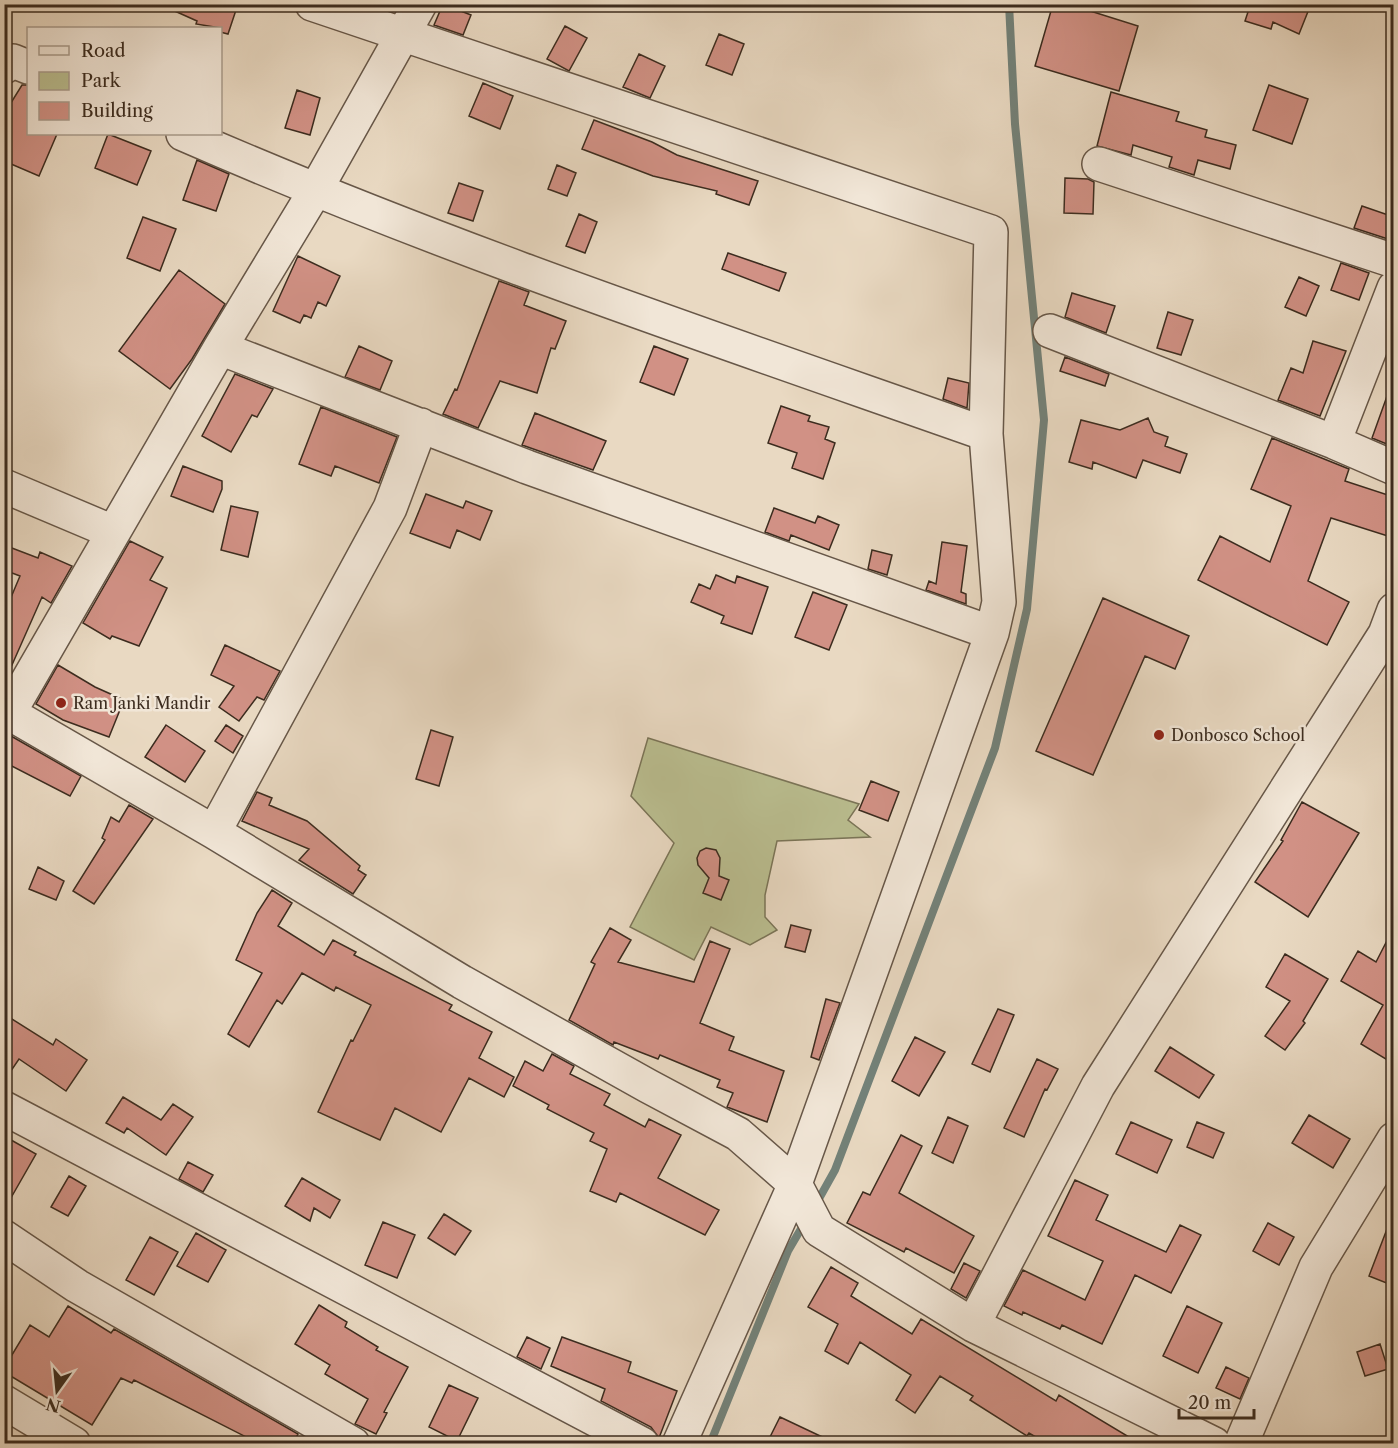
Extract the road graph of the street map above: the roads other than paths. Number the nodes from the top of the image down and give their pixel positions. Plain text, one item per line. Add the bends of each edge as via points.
1 (312, 4) edge
2 (420, 4) edge
3 (403, 35) junction
4 (4, 67) edge
5 (27, 67) edge
6 (185, 135) edge
7 (1099, 164) dead end
8 (315, 191) junction
9 (1394, 261) edge
10 (1394, 288) edge
11 (1050, 331) dead end
12 (220, 348) junction
13 (421, 425) junction
14 (986, 434) junction
15 (1334, 442) junction
16 (1394, 468) edge
17 (4, 486) edge
18 (113, 532) junction
19 (1394, 610) edge
20 (992, 633) junction
21 (7, 716) edge
22 (214, 832) junction
23 (4, 1108) edge
24 (1394, 1139) edge
25 (795, 1184) junction
26 (4, 1237) edge
27 (974, 1325) junction
28 (4, 1402) edge
29 (74, 1443) edge
30 (353, 1443) edge
31 (642, 1443) edge
32 (679, 1443) edge
33 (1214, 1443) edge
34 (1241, 1443) edge

1 - 3 street
2 - 3 street
3 - 8 street
3 - 14 street via 991,232
4 - 5 street via 12,60
6 - 8 street
7 - 9 street
8 - 12 street
8 - 14 street
10 - 15 street
11 - 15 street
12 - 13 street
12 - 18 street
13 - 20 street via 538,471
13 - 22 street via 390,508
14 - 20 street via 999,602
15 - 16 street
17 - 18 street
18 - 21 street
19 - 27 street via 1385,634 1098,1086
20 - 25 street
21 - 22 street
22 - 25 street via 462,982 738,1134
23 - 31 street
24 - 34 street via 1316,1268
25 - 27 street via 819,1230
25 - 32 street
26 - 30 street via 77,1286
27 - 33 street
28 - 29 street

